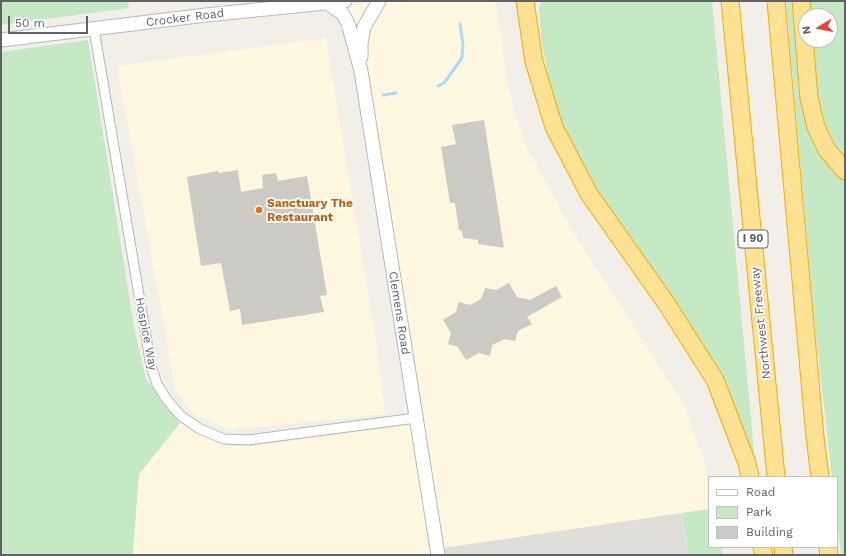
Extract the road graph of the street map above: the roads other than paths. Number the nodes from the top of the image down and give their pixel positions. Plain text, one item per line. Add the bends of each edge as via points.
1 (345, 1) edge
2 (379, 1) edge
3 (525, 1) edge
4 (730, 1) edge
5 (776, 1) edge
6 (801, 1) edge
7 (328, 2) edge
8 (94, 29) junction
9 (1, 40) edge
10 (361, 71) junction
11 (845, 171) edge
12 (416, 418) junction
13 (750, 476) edge
14 (776, 476) edge
15 (820, 476) edge
16 (438, 555) edge

1 - 7 street, Crocker Road
2 - 10 street, Clemens Road via 362,32
3 - 13 highway via 534,62 554,127 589,194 666,303 715,380 748,463
4 - 14 highway, Northwest Freeway / I 90
5 - 15 highway
6 - 11 highway via 809,98 816,127 828,150
7 - 8 street, Crocker Road
7 - 10 street, Clemens Road via 342,13 348,23
8 - 9 street, Crocker Road
8 - 12 street, Hospice Way via 151,366 157,384 167,400 181,416 200,429 224,438 248,440
10 - 12 street, Clemens Road
12 - 16 street, Clemens Road

